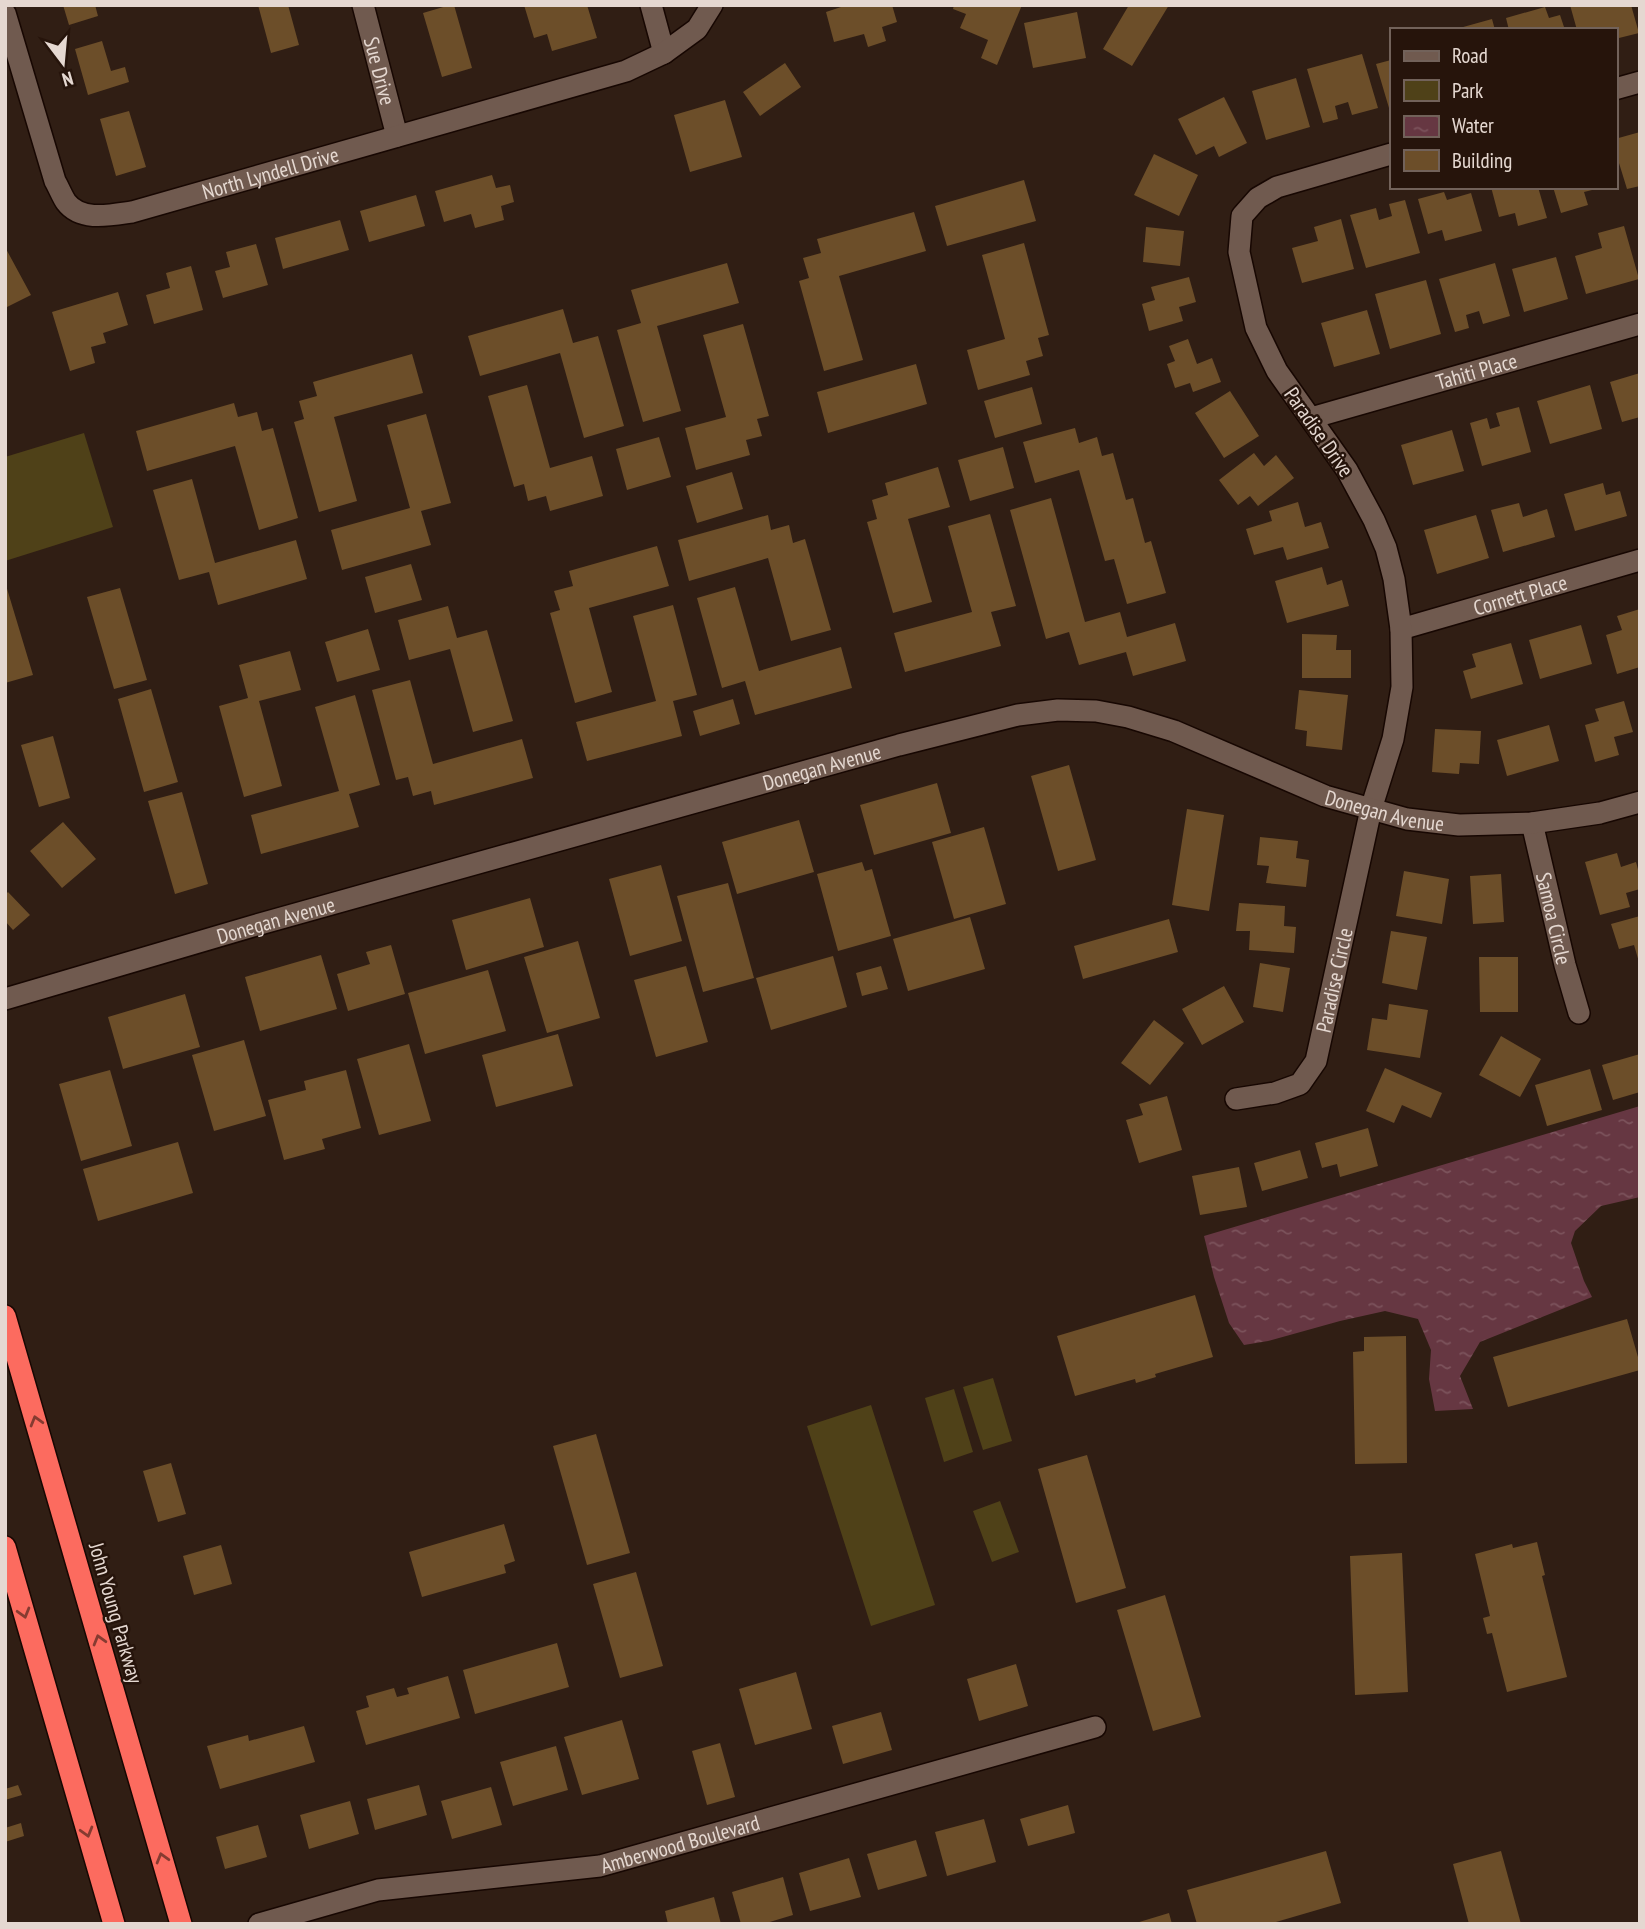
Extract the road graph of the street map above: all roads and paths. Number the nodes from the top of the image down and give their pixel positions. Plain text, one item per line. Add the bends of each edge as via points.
1 (363, 5) edge
2 (651, 5) edge
3 (712, 5) edge
4 (5, 13) edge
5 (664, 53) junction
6 (1640, 82) edge
7 (1617, 88) edge
8 (397, 136) junction
9 (1390, 154) edge
10 (1640, 324) edge
11 (1311, 418) junction
12 (1640, 560) edge
13 (1401, 629) junction
14 (1640, 802) edge
15 (1371, 808) junction
16 (1531, 823) junction
17 (5, 999) edge
18 (1579, 1013) dead end
19 (1236, 1098) dead end
20 (5, 1316) edge
21 (5, 1547) edge
22 (1095, 1727) dead end
23 (114, 1924) edge
24 (181, 1924) edge
25 (260, 1924) edge

1 - 8 street, Sue Drive
2 - 5 street
3 - 5 street, North Lyndell Drive via 697,29
4 - 8 street, North Lyndell Drive via 55,181 67,204 80,213 132,212
5 - 8 street, North Lyndell Drive via 626,71
6 - 7 street
9 - 11 street, Paradise Drive via 1277,187 1258,198 1242,216 1239,252 1256,328 1277,372
10 - 11 street, Tahiti Place
11 - 13 street, Paradise Drive via 1347,470 1386,548
12 - 13 street, Cornett Place
13 - 15 street, Paradise Drive via 1402,687 1393,739
14 - 16 street, Donegan Avenue
15 - 16 street, Donegan Avenue via 1407,819 1459,825
15 - 17 street, Donegan Avenue via 1325,796 1191,737 1128,717 1058,709 899,745
15 - 19 street, Paradise Circle via 1316,1061 1300,1084
16 - 18 street, Samoa Circle
24 -> 20 highway, John Young Parkway
21 -> 23 highway
22 - 25 street, Amberwood Boulevard via 600,1866 378,1890

